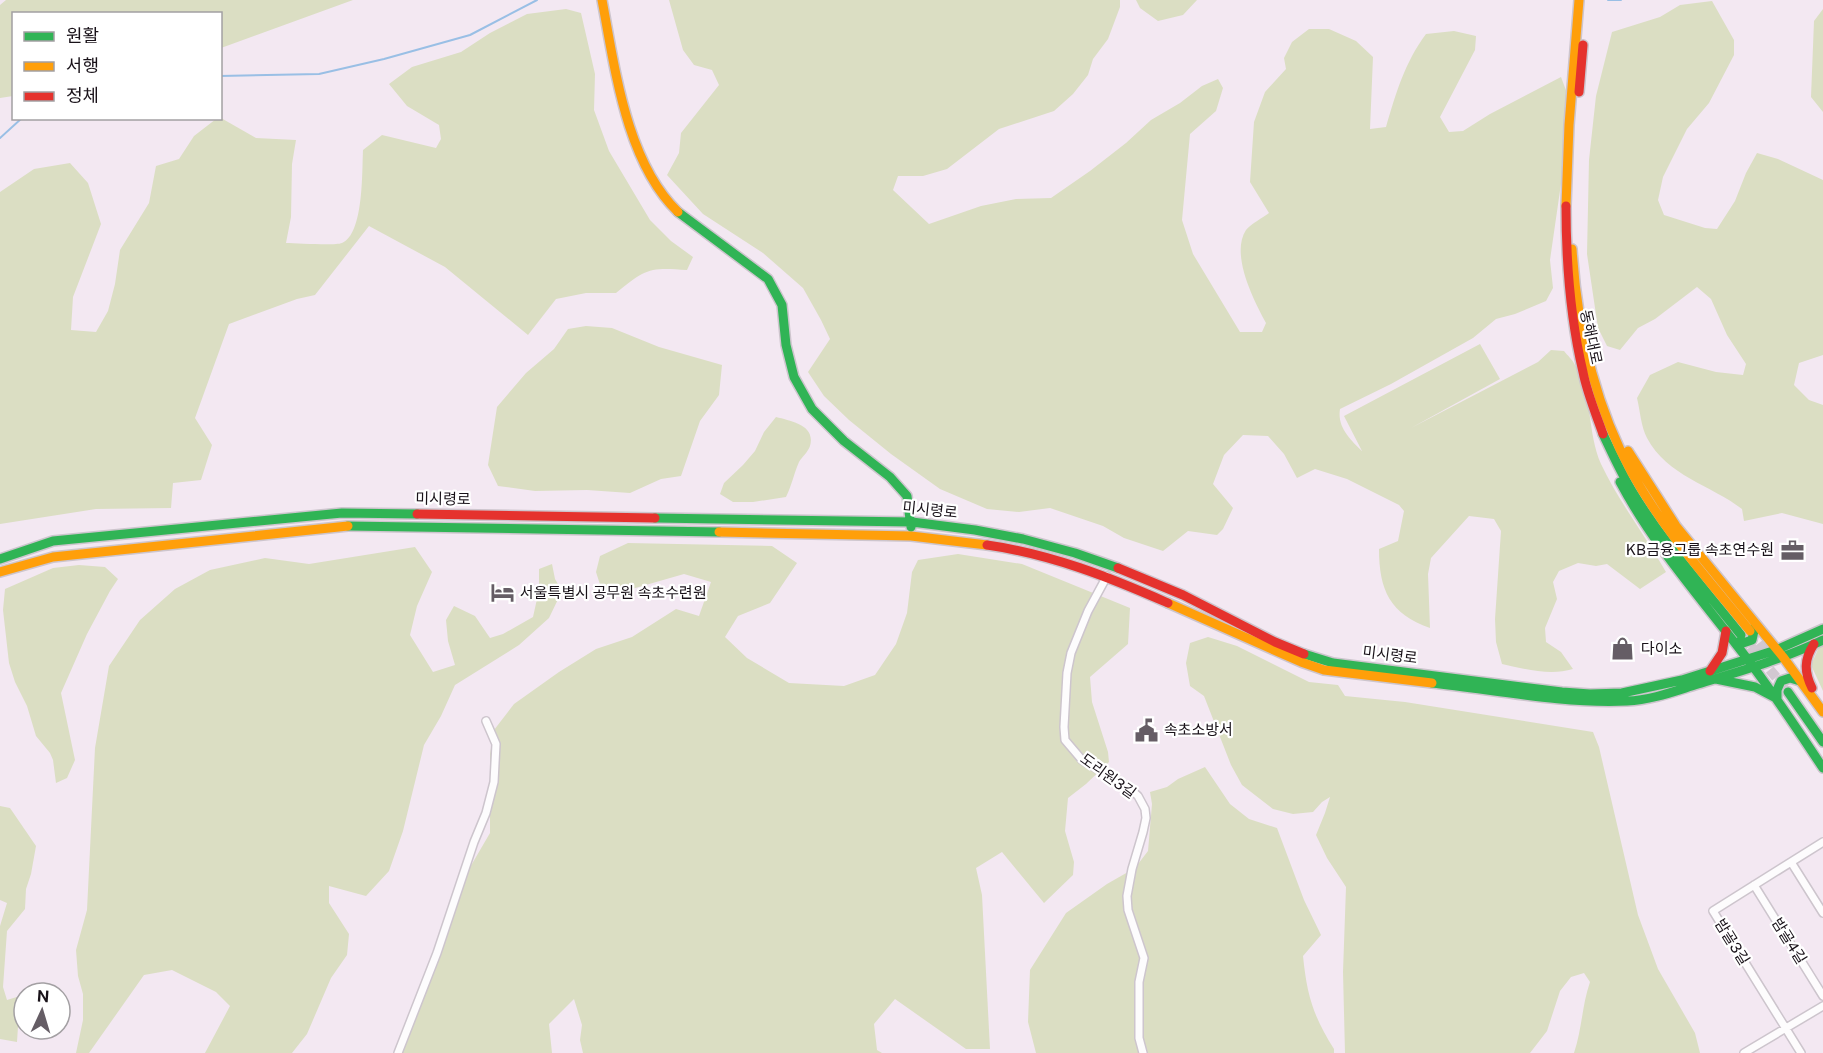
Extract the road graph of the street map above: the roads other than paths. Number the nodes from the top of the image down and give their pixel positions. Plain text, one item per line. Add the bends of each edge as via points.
1 (602, 0) edge
2 (1579, 0) edge
3 (1586, 0) edge
4 (1581, 22) junction
5 (1607, 430) junction
6 (912, 522) junction
7 (911, 536) junction
8 (0, 559) edge
9 (0, 572) edge
10 (1107, 576) junction
11 (1823, 629) edge
12 (1726, 631) junction
13 (1745, 633) junction
14 (1818, 642) edge
15 (1780, 653) junction
16 (1748, 659) junction
17 (1755, 667) junction
18 (1713, 675) junction
19 (1794, 687) junction
20 (1777, 699) junction
21 (1823, 707) edge
22 (1823, 712) edge
23 (486, 721) dead end
24 (1823, 732) edge
25 (1823, 742) edge
26 (1823, 768) edge
27 (1823, 842) edge
28 (1791, 862) junction
29 (1754, 885) junction
30 (1823, 897) edge
31 (1816, 901) junction
32 (1823, 913) edge
33 (1823, 996) edge
34 (1823, 1006) edge
35 (1785, 1028) junction
36 (398, 1053) edge
37 (1143, 1053) edge
38 (1744, 1053) edge
39 (1800, 1053) edge

1 - 6 main road via 632,133 651,176 676,210 768,279 782,305 794,377 812,409 907,496
2 - 4 main road, 동해대로
3 - 4 main road
4 - 5 main road, 동해대로 via 1566,194 1566,278 1580,361
5 - 12 main road via 1610,462 1629,502
5 - 13 main road, 동해대로 via 1662,519
6 - 7 main road
6 - 8 main road, 미시령로 via 342,513 53,541
6 - 18 main road, 미시령로 via 996,534 1074,553 1145,579 1286,647 1333,663 1590,694 1637,690
7 - 9 main road, 미시령로 via 343,526 53,557
7 - 10 main road, 미시령로 via 1011,548
10 - 18 main road, 미시령로 via 1300,662 1338,672 1607,702 1659,696
10 - 37 street, 도리원3길 via 1071,653 1064,727 1065,740 1082,760 1128,787 1145,809 1145,825 1128,896 1128,910 1144,958 1139,982 1139,1038
11 - 15 main road, 미시령로
12 - 13 main road
12 - 18 main road via 1726,643
13 - 15 main road
13 - 16 main road
14 - 15 main road, 미시령로
14 - 21 main road via 1806,656 1804,666 1807,680
15 - 16 main road, 미시령로
15 - 17 main road, 미시령로
15 - 19 main road
16 - 17 main road
16 - 18 main road, 미시령로
17 - 18 main road, 미시령로
17 - 20 main road
18 - 20 main road via 1755,687
19 - 20 main road via 1790,678 1781,681
19 - 22 main road
19 - 24 main road
19 - 25 main road
20 - 26 main road
23 - 36 street via 496,744 494,782 486,813
27 - 28 street, 밤골3길
28 - 29 street, 밤골3길
28 - 31 street
29 - 33 street, 밤골4길
29 - 35 street, 밤골3길 via 1713,911
30 - 31 street
31 - 32 street
34 - 35 street
35 - 38 street
35 - 39 street, 밤골3길

